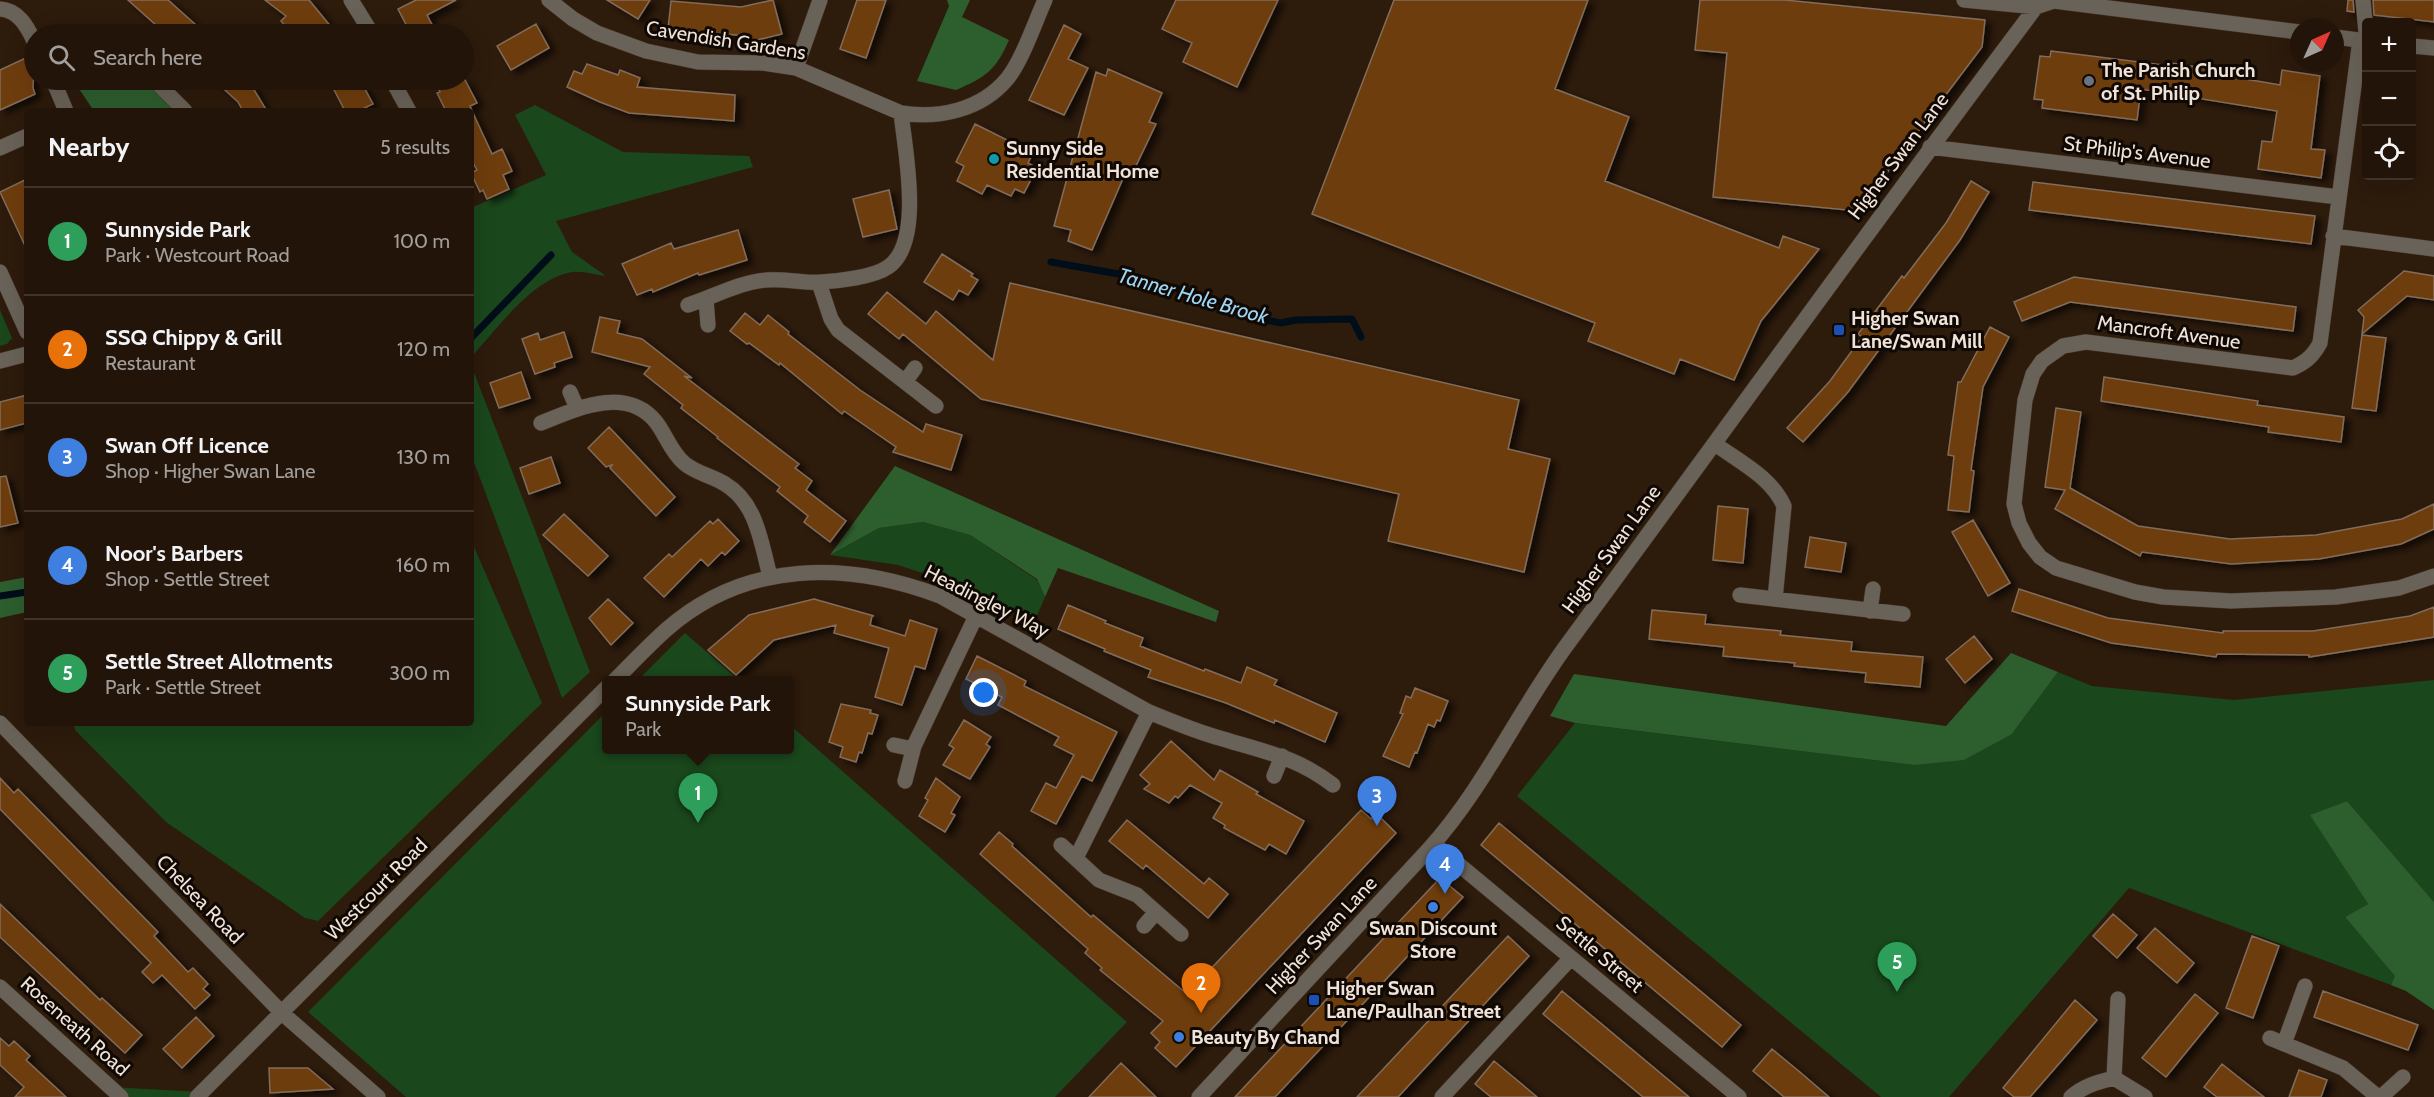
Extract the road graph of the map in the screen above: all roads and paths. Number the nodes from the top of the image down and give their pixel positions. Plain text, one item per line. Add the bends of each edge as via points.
1 (351, 0) edge
2 (549, 0) edge
3 (820, 0) edge
4 (1045, 0) edge
5 (1964, 0) edge
6 (2363, 0) edge
7 (2036, 4) edge
8 (0, 9) edge
9 (2363, 18) edge
10 (25, 24) edge
11 (366, 24) edge
12 (2290, 31) edge
13 (2344, 37) edge
14 (2362, 38) edge
15 (2416, 46) edge
16 (2434, 48) edge
17 (2362, 50) edge
18 (796, 68) junction
19 (57, 90) edge
20 (164, 90) edge
21 (397, 90) edge
22 (65, 108) edge
23 (182, 108) edge
24 (407, 108) edge
25 (902, 113) junction
26 (24, 137) edge
27 (1930, 147) junction
28 (0, 148) edge
29 (2338, 197) junction
30 (2333, 236) junction
31 (2434, 249) edge
32 (0, 272) edge
33 (819, 283) junction
34 (706, 299) junction
35 (688, 305) dead end
36 (24, 325) edge
37 (708, 325) dead end
38 (24, 355) edge
39 (0, 361) edge
40 (915, 368) dead end
41 (905, 382) junction
42 (570, 392) dead end
43 (936, 406) dead end
44 (577, 408) junction
45 (541, 423) dead end
46 (1715, 444) junction
47 (770, 576) junction
48 (2434, 576) edge
49 (1873, 589) dead end
50 (1740, 595) dead end
51 (1774, 599) junction
52 (1870, 610) junction
53 (1903, 614) dead end
54 (976, 616) junction
55 (620, 676) edge
56 (602, 692) edge
57 (1149, 712) junction
58 (0, 723) edge
59 (894, 745) dead end
60 (913, 749) junction
61 (1282, 756) junction
62 (1274, 776) dead end
63 (905, 781) dead end
64 (1333, 785) dead end
65 (1434, 844) junction
66 (1061, 845) dead end
67 (1076, 858) junction
68 (1156, 912) junction
69 (1144, 926) dead end
70 (1181, 934) dead end
71 (1571, 958) junction
72 (2305, 986) dead end
73 (0, 987) edge
74 (2118, 999) dead end
75 (282, 1013) junction
76 (2403, 1077) dead end
77 (2114, 1078) junction
78 (1447, 1095) edge
79 (121, 1097) edge
80 (197, 1097) edge
81 (378, 1097) edge
82 (1199, 1097) edge
83 (1739, 1097) edge
84 (2071, 1097) edge
85 (2145, 1097) edge
86 (2380, 1097) edge

1 - 11 street
2 - 18 street, Cavendish Gardens via 597,33 646,51 698,62
3 - 18 street
4 - 25 street, Cavendish Gardens via 1008,78 980,101 937,116
5 - 7 street
6 - 9 street, Mancroft Avenue
7 - 12 street via 2054,1
7 - 27 street, Higher Swan Lane
8 - 10 street via 12,12
13 - 14 street
15 - 16 street
17 - 29 street, Mancroft Avenue
18 - 25 street, Cavendish Gardens
19 - 22 street
20 - 23 street
21 - 24 street
25 - 33 street via 909,205 900,254 877,273
26 - 28 street
27 - 29 street, St Philip's Avenue
27 - 46 street, Higher Swan Lane
29 - 30 street, Mancroft Avenue
30 - 31 street
30 - 48 street, Mancroft Avenue via 2320,343 2314,354 2293,368 2086,342 2063,346 2042,361 2033,374 2025,400 2014,488 2019,523 2029,543 2056,568 2163,597 2231,601 2336,597 2399,588
32 - 36 street
33 - 34 street via 764,280
33 - 41 street via 838,330
34 - 35 street
34 - 37 street
38 - 39 street
40 - 41 street
41 - 43 street
42 - 44 street
44 - 45 street
44 - 47 street via 626,404 651,416 682,462 742,497 756,523
46 - 51 street via 1769,483 1784,506
46 - 65 street, Higher Swan Lane via 1550,667 1460,811
47 - 54 street, Headingley Way via 821,571 904,582
47 - 55 street, Headingley Way via 730,590 686,615
49 - 52 street
50 - 51 street
51 - 52 street
52 - 53 street
54 - 57 street, Headingley Way
54 - 60 street
56 - 75 street, Westcourt Road
57 - 61 street, Headingley Way via 1193,730
57 - 67 street
58 - 75 street, Chelsea Road
59 - 60 street
60 - 63 street
61 - 62 street
61 - 64 street, Headingley Way
65 - 71 street, Settle Street
65 - 82 street, Higher Swan Lane
66 - 67 street
67 - 68 street via 1099,880 1137,895
68 - 69 street
68 - 70 street
71 - 78 street
71 - 83 street, Settle Street
72 - 86 street via 2277,1041 2343,1068
73 - 79 street, Roseneath Road
74 - 77 street
75 - 80 street, Westcourt Road
75 - 81 street, Chelsea Road
76 - 86 street
77 - 84 street via 2096,1082
77 - 85 street

